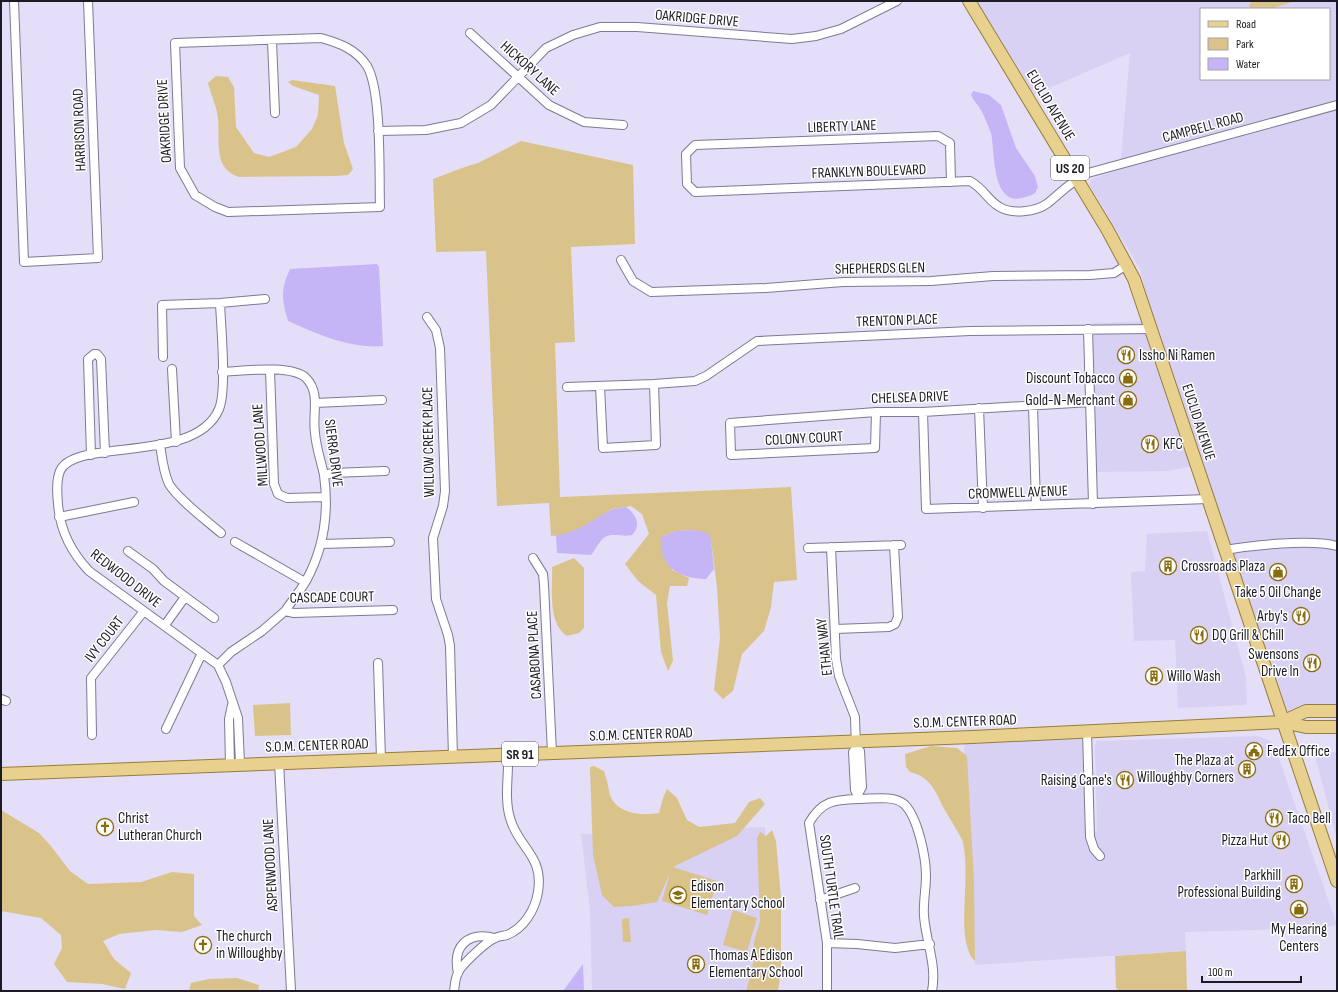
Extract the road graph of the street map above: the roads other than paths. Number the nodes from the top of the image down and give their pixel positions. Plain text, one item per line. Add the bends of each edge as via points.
1 (14, 1) edge
2 (88, 1) edge
3 (897, 1) edge
4 (969, 1) edge
5 (470, 33) dead end
6 (272, 40) junction
7 (519, 76) junction
8 (1337, 105) edge
9 (275, 113) dead end
10 (623, 125) dead end
11 (378, 131) junction
12 (695, 145) joint
13 (1077, 179) junction
14 (951, 182) junction
15 (621, 260) dead end
16 (1128, 264) junction
17 (265, 299) dead end
18 (220, 303) junction
19 (427, 317) dead end
20 (1088, 329) junction
21 (1152, 329) junction
22 (163, 357) dead end
23 (172, 369) dead end
24 (270, 370) junction
25 (222, 372) junction
26 (654, 384) junction
27 (600, 386) junction
28 (567, 387) dead end
29 (382, 400) dead end
30 (1091, 402) junction
31 (316, 403) junction
32 (1033, 406) junction
33 (979, 408) junction
34 (876, 412) junction
35 (923, 412) junction
36 (730, 423) joint
37 (176, 442) junction
38 (160, 444) junction
39 (105, 453) junction
40 (91, 455) junction
41 (386, 471) dead end
42 (324, 475) junction
43 (325, 497) junction
44 (1208, 499) junction
45 (134, 502) dead end
46 (1093, 504) junction
47 (1036, 505) junction
48 (984, 508) junction
49 (59, 517) junction
50 (221, 533) dead end
51 (235, 542) dead end
52 (390, 542) dead end
53 (321, 544) junction
54 (1337, 546) edge
55 (831, 547) junction
56 (808, 548) dead end
57 (1225, 550) junction
58 (128, 551) dead end
59 (533, 558) dead end
60 (305, 582) junction
61 (185, 597) junction
62 (393, 610) dead end
63 (144, 611) junction
64 (285, 611) junction
65 (214, 618) dead end
66 (165, 625) junction
67 (835, 629) junction
68 (202, 654) junction
69 (378, 663) dead end
70 (218, 665) junction
71 (1337, 711) edge
72 (1282, 722) junction
73 (1337, 727) edge
74 (166, 729) dead end
75 (1087, 731) junction
76 (92, 735) dead end
77 (856, 744) junction
78 (552, 753) junction
79 (508, 754) junction
80 (453, 757) junction
81 (381, 759) junction
82 (279, 762) junction
83 (235, 764) junction
84 (1, 774) edge
85 (859, 797) junction
86 (1100, 856) dead end
87 (1337, 881) edge
88 (855, 888) dead end
89 (820, 900) junction
90 (495, 938) junction
91 (827, 943) junction
92 (930, 944) junction
93 (458, 973) junction
94 (291, 991) edge
95 (454, 991) edge
96 (827, 991) edge
97 (932, 991) edge

1 - 2 street, HARRISON ROAD via 24,262 98,258
3 - 7 street, OAKRIDGE DRIVE via 841,29 792,39 637,27 600,27 573,35 546,48
4 - 13 main road, EUCLID AVENUE / US 20
5 - 7 street, HICKORY LANE
6 - 9 street
6 - 11 street, OAKRIDGE DRIVE via 321,38 340,43 356,53 372,78
6 - 11 street, OAKRIDGE DRIVE via 174,43 180,168 195,194 228,212 380,207
7 - 10 street, HICKORY LANE via 550,105 584,122
7 - 11 street, OAKRIDGE DRIVE via 491,105 461,123 426,130
8 - 13 street, CAMPBELL ROAD via 1088,173
12 - 14 street, LIBERTY LANE via 938,136 950,143
12 - 14 street, FRANKLYN BOULEVARD via 686,154 687,184 694,192
13 - 14 street, FRANKLYN BOULEVARD via 1048,203 1023,211 1004,210 970,181
13 - 16 main road, EUCLID AVENUE / US 20
15 - 16 street, SHEPHERDS GLEN via 633,281 651,292 843,282 931,281 987,276 1090,276 1114,273
16 - 21 main road, EUCLID AVENUE / US 20
17 - 18 street
18 - 22 street via 162,305
18 - 25 street
19 - 80 street, WILLOW CREEK PLACE via 436,330 440,348 446,492 433,538 436,600 450,646
20 - 21 street, TRENTON PLACE
20 - 26 street, TRENTON PLACE via 970,331 757,341 695,381
20 - 30 street
21 - 44 main road, EUCLID AVENUE / US 20
23 - 37 street
24 - 25 street, SIERRA DRIVE
24 - 31 street, SIERRA DRIVE via 294,371 305,377 313,388
24 - 43 street, MILLWOOD LANE via 274,484 278,494 287,498
25 - 37 street via 223,391 219,409 208,426 193,436
26 - 27 street, TRENTON PLACE
26 - 27 street via 656,445 603,448
27 - 28 street, TRENTON PLACE
29 - 31 street
30 - 32 street, CHELSEA DRIVE
30 - 46 street
31 - 42 street, SIERRA DRIVE via 314,432
32 - 33 street, CHELSEA DRIVE
32 - 47 street
33 - 35 street, CHELSEA DRIVE
33 - 48 street
34 - 35 street, CHELSEA DRIVE
34 - 36 street, CHELSEA DRIVE
34 - 36 street, COLONY COURT via 875,448 731,455
35 - 48 street, CROMWELL AVENUE via 926,509
37 - 38 street
38 - 39 street
38 - 50 street via 163,468 170,484
39 - 40 street, REDWOOD DRIVE
39 - 40 street via 101,359 94,354 88,359
40 - 49 street, REDWOOD DRIVE via 75,458 60,470 56,489
41 - 42 street
42 - 43 street, SIERRA DRIVE
43 - 53 street, SIERRA DRIVE via 326,519
44 - 46 street, CROMWELL AVENUE
44 - 57 main road, EUCLID AVENUE / US 20
45 - 49 street
46 - 47 street, CROMWELL AVENUE
47 - 48 street, CROMWELL AVENUE
49 - 63 street, REDWOOD DRIVE via 68,544 79,560 89,571
51 - 60 street
52 - 53 street
53 - 60 street, SIERRA DRIVE
54 - 57 street via 1323,543 1284,544
55 - 56 street
55 - 67 street, ETHAN WAY
55 - 67 street via 897,545 898,617 895,624 889,627
57 - 72 main road, EUCLID AVENUE / US 20
58 - 61 street
59 - 78 street, CASABONA PLACE via 543,574
60 - 64 street, SIERRA DRIVE
61 - 65 street
61 - 66 street
62 - 64 street, CASCADE COURT via 294,614
63 - 66 street, REDWOOD DRIVE
63 - 76 street, IVY COURT via 91,678
64 - 70 street, CASCADE COURT
66 - 68 street, REDWOOD DRIVE
67 - 77 street, ETHAN WAY via 838,676 855,717
68 - 70 street, REDWOOD DRIVE
68 - 74 street
69 - 81 street
70 - 83 street via 238,718
71 - 72 main road, S.O.M. CENTER ROAD / SR 91 via 1306,711
72 - 73 main road, S.O.M. CENTER ROAD / SR 91 via 1306,727
72 - 75 main road, S.O.M. CENTER ROAD / SR 91
72 - 87 main road, EUCLID AVENUE / US 20
75 - 77 main road, S.O.M. CENTER ROAD / SR 91
75 - 86 street via 1090,837 1094,849
77 - 78 main road, S.O.M. CENTER ROAD / SR 91
77 - 85 street, ETHAN WAY via 860,751 862,788
78 - 79 main road, S.O.M. CENTER ROAD / SR 91
79 - 80 main road, S.O.M. CENTER ROAD / SR 91
79 - 90 street via 506,799 510,818 517,835 532,855 539,884 535,903 526,920 509,934
80 - 81 main road, S.O.M. CENTER ROAD / SR 91
81 - 82 main road, S.O.M. CENTER ROAD / SR 91
82 - 83 main road, S.O.M. CENTER ROAD / SR 91
82 - 94 street, ASPENWOOD LANE
83 - 84 main road, S.O.M. CENTER ROAD / SR 91
85 - 89 street, SOUTH TURTLE TRAIL via 828,803 816,811 809,823
85 - 92 street, SOUTH TURTLE TRAIL via 895,800 904,804 912,815 924,857 924,916
88 - 89 street
89 - 91 street, SOUTH TURTLE TRAIL
90 - 93 street via 474,955
90 - 93 street via 480,936 470,938 463,944 457,958
91 - 92 street via 895,948
91 - 96 street, SOUTH TURTLE TRAIL
92 - 97 street, SOUTH TURTLE TRAIL via 933,963
93 - 95 street

